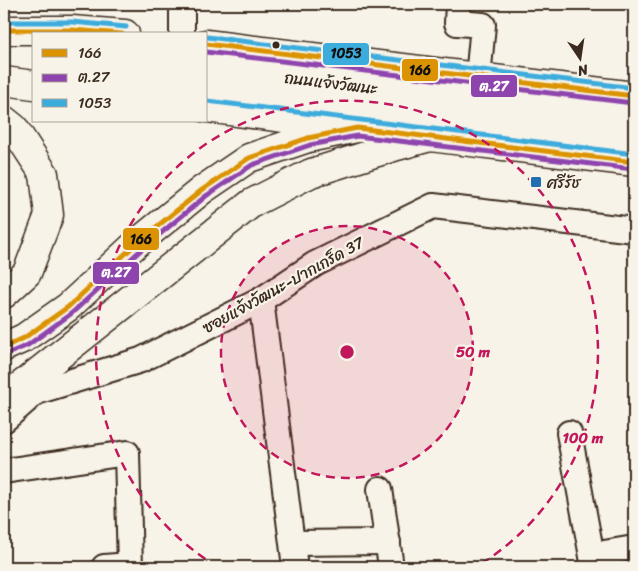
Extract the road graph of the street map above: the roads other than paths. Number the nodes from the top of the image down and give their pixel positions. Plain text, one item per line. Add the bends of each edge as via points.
1 (182, 4) edge
2 (458, 4) edge
3 (4, 30) edge
4 (98, 32) edge
5 (182, 32) edge
6 (4, 40) edge
7 (32, 44) edge
8 (208, 44) edge
9 (208, 67) edge
10 (4, 69) edge
11 (32, 71) edge
12 (478, 78) junction
13 (4, 81) edge
14 (32, 85) edge
15 (208, 88) edge
16 (634, 96) edge
17 (414, 103) junction
18 (208, 108) edge
19 (634, 119) edge
20 (4, 120) edge
21 (357, 128) junction
22 (430, 137) junction
23 (634, 140) edge
24 (634, 162) edge
25 (634, 230) edge
26 (4, 294) edge
27 (261, 300) junction
28 (4, 347) edge
29 (4, 399) edge
30 (4, 420) edge
31 (570, 433) dead end
32 (4, 471) edge
33 (380, 489) dead end
34 (388, 542) junction
35 (293, 543) junction
36 (634, 548) edge
37 (593, 561) edge
38 (130, 566) edge
39 (104, 567) edge
40 (295, 567) edge
41 (391, 567) edge

1 - 5 street
2 - 12 street via 457,23 483,25
3 - 4 main road
6 - 7 main road
8 - 12 main road, ถนนแจ้งวัฒนะ
9 - 17 main road, ถนนแจ้งวัฒนะ
10 - 11 main road
12 - 16 main road, ถนนแจ้งวัฒนะ
13 - 14 main road
15 - 17 main road, ถนนแจ้งวัฒนะ
17 - 19 main road, ถนนแจ้งวัฒนะ
17 - 23 main road, ถนนแจ้งวัฒนะ
18 - 21 main road
20 - 26 main road via 14,128 44,174 49,215 27,272
21 - 22 main road
21 - 28 main road via 308,138 249,158 202,190 138,242 68,307 24,338
22 - 24 main road
22 - 29 main road via 311,173 252,203
25 - 27 street, ซอยแจ้งวัฒนะ-ปากเกร็ด 37 via 433,206 315,264
27 - 30 street, ซอยแจ้งวัฒนะ-ปากเกร็ด 37 via 141,360 36,392
27 - 35 street
31 - 37 street
32 - 38 street via 127,452
33 - 34 street
34 - 35 street
34 - 41 street
35 - 40 street
36 - 37 street
38 - 39 street

